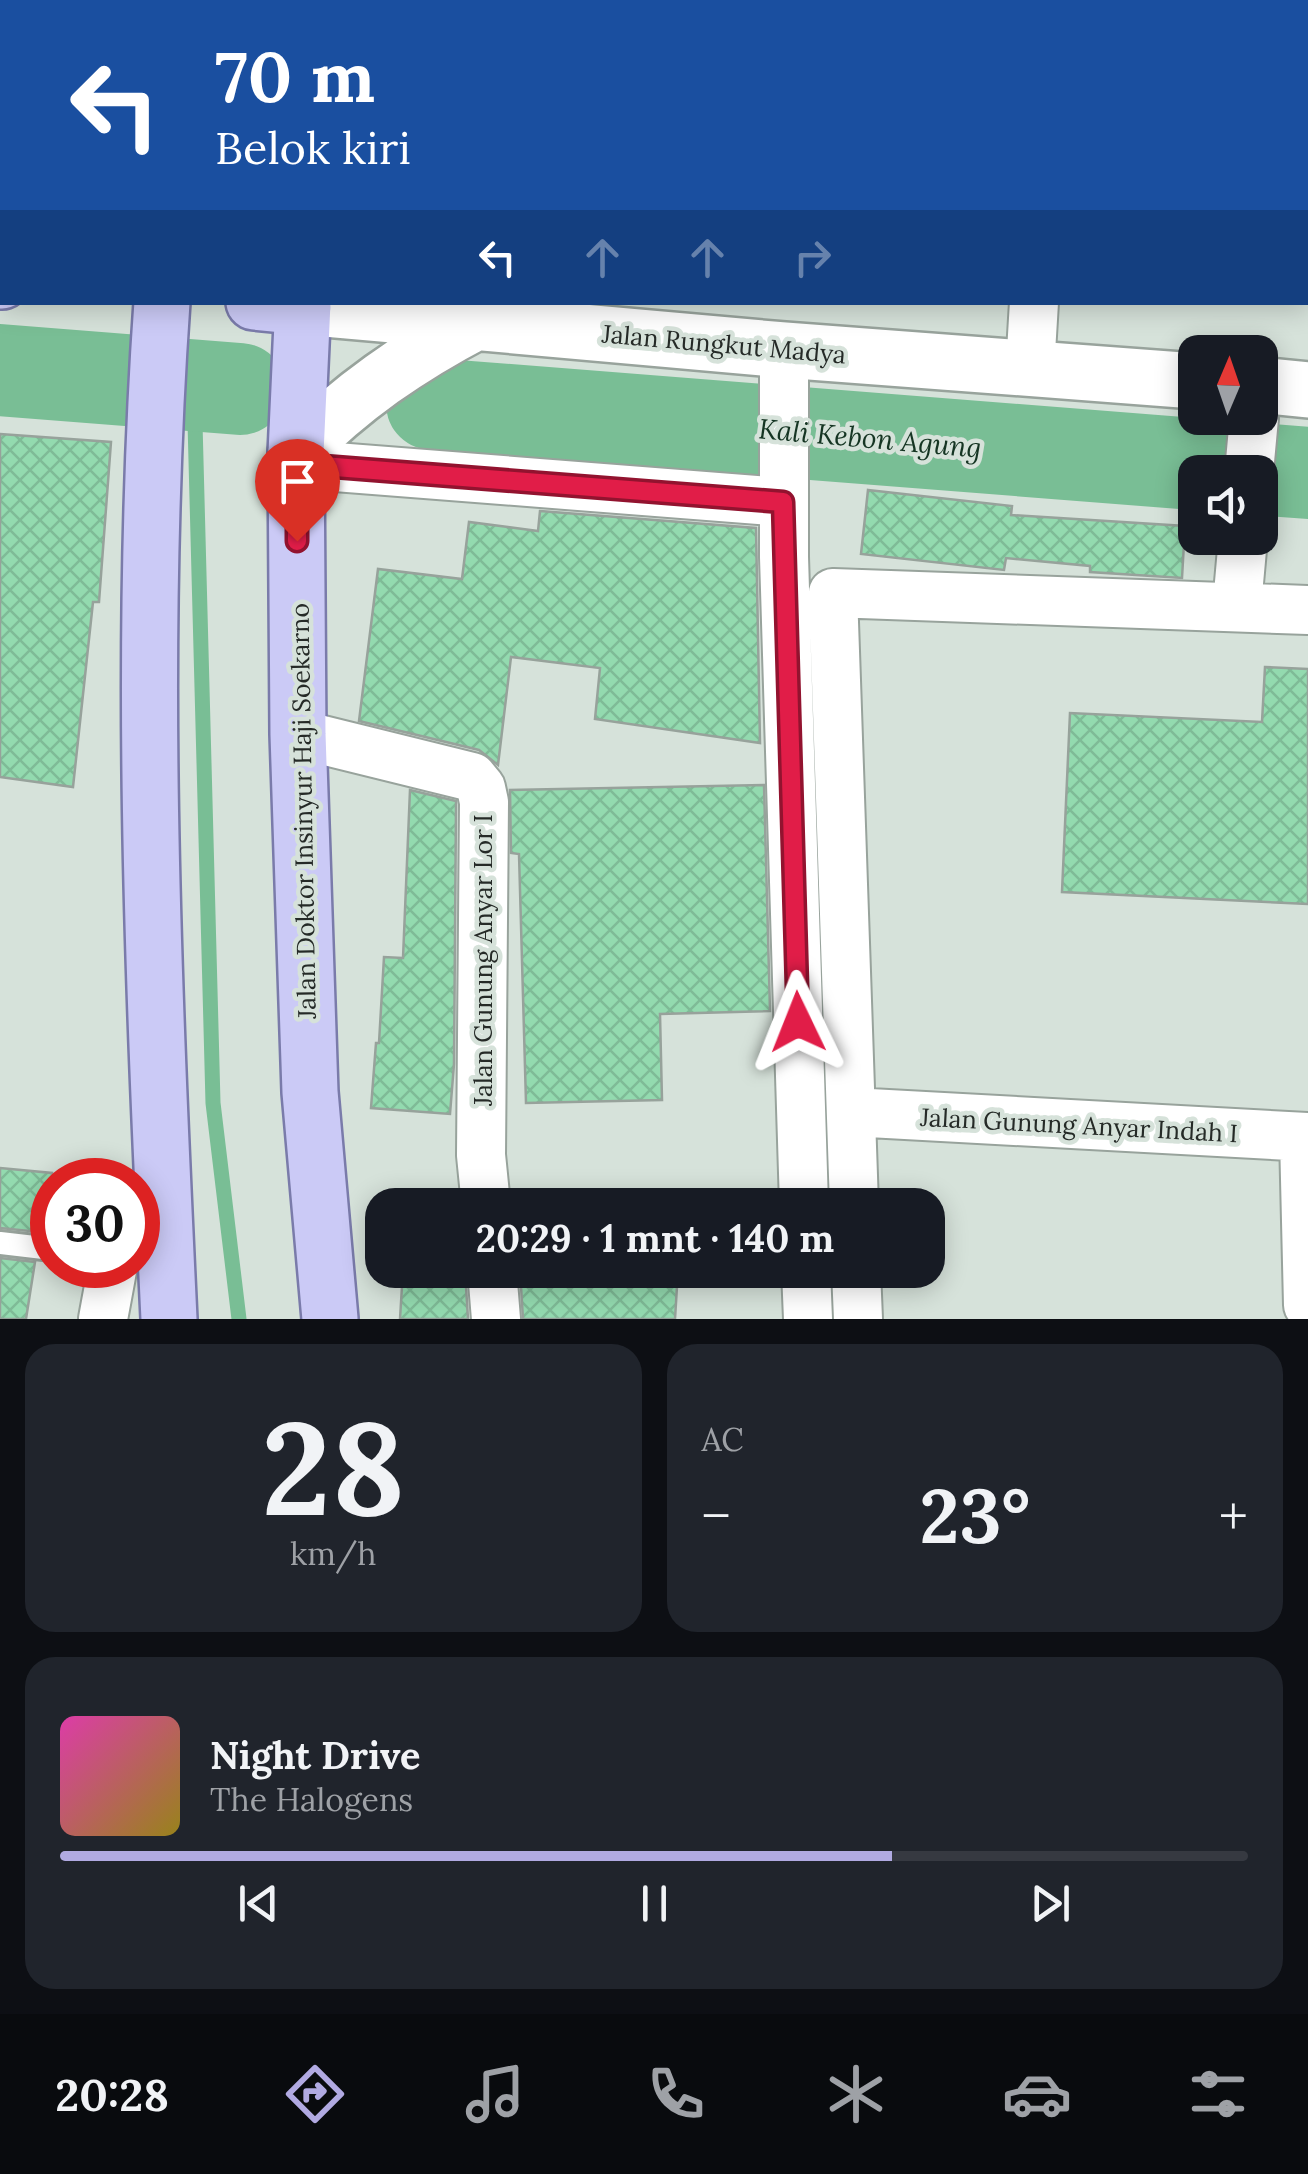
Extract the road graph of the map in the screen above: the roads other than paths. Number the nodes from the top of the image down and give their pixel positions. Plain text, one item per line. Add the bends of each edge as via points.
1 (1034, 305) edge
2 (472, 309) edge
3 (290, 315) edge
4 (160, 323) edge
5 (1030, 369) junction
6 (784, 375) junction
7 (1178, 379) edge
8 (1278, 387) edge
9 (1308, 390) edge
10 (297, 452) junction
11 (783, 496) junction
12 (1242, 555) edge
13 (1237, 606) junction
14 (1308, 610) edge
15 (298, 734) junction
16 (158, 1102) junction
17 (851, 1112) junction
18 (1306, 1137) edge
19 (142, 1158) edge
20 (485, 1188) edge
21 (803, 1188) edge
22 (853, 1188) edge
23 (0, 1243) edge
24 (30, 1246) edge
25 (109, 1288) edge
26 (493, 1288) edge
27 (807, 1288) edge
28 (857, 1288) edge
29 (1308, 1305) edge
30 (104, 1319) edge
31 (169, 1319) edge
32 (330, 1319) edge
33 (496, 1319) edge
34 (808, 1319) edge
35 (858, 1319) edge

1 - 5 street
2 - 3 street, Jalan Rungkut Madya
2 - 6 street, Jalan Rungkut Madya
2 - 10 street via 335,414
3 - 10 main road, Jalan Doktor Insinyur Haji Soekarno
4 - 16 main road via 149,816
5 - 6 street, Jalan Rungkut Madya
5 - 7 street, Jalan Rungkut Madya
6 - 11 street
8 - 9 street
10 - 11 street
10 - 15 main road, Jalan Doktor Insinyur Haji Soekarno
11 - 21 street
12 - 13 street
13 - 14 street
13 - 17 street via 833,593
15 - 20 street, Jalan Gunung Anyar Lor I via 472,777 481,788
15 - 32 main road, Jalan Doktor Insinyur Haji Soekarno via 310,1092
16 - 19 street
16 - 31 main road
17 - 18 street, Jalan Gunung Anyar Indah I
17 - 22 street
18 - 29 street
23 - 24 lane
25 - 30 street
26 - 33 street
27 - 34 street
28 - 35 street

